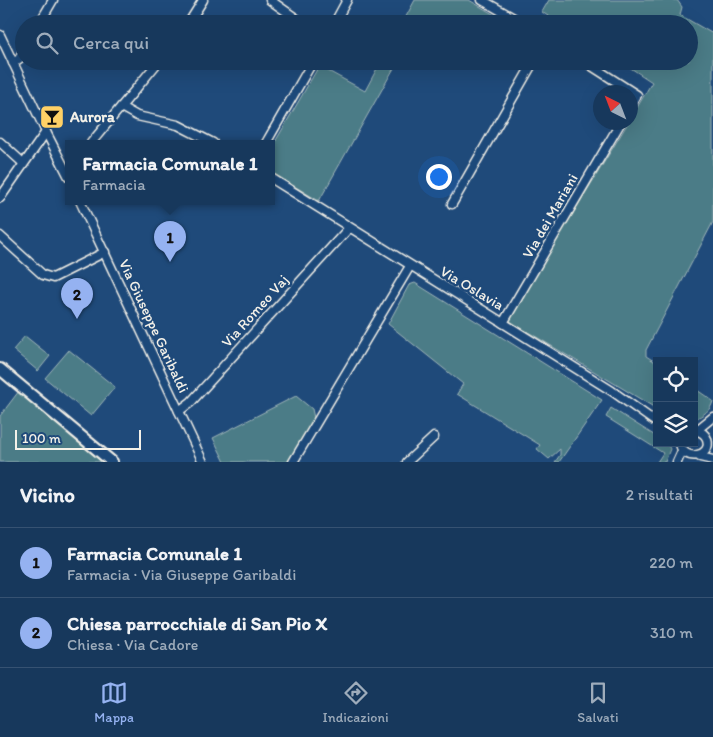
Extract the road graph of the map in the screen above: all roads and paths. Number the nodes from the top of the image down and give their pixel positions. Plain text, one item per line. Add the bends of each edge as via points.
1 (53, 0) edge
2 (202, 0) edge
3 (270, 0) edge
4 (347, 0) edge
5 (482, 0) edge
6 (44, 15) edge
7 (193, 15) edge
8 (291, 15) edge
9 (339, 15) edge
10 (508, 15) edge
11 (0, 35) edge
12 (13, 63) joint
13 (15, 67) edge
14 (16, 70) edge
15 (152, 70) edge
16 (308, 70) edge
17 (529, 70) edge
18 (598, 70) edge
19 (621, 85) edge
20 (120, 108) junction
21 (616, 130) edge
22 (46, 132) junction
23 (93, 140) edge
24 (207, 140) edge
25 (268, 140) edge
26 (0, 142) edge
27 (23, 163) junction
28 (65, 167) edge
29 (275, 181) edge
30 (0, 198) edge
31 (452, 204) dead end
32 (82, 205) edge
33 (349, 228) junction
34 (0, 236) edge
35 (105, 252) junction
36 (410, 266) junction
37 (503, 323) junction
38 (0, 368) edge
39 (179, 411) junction
40 (713, 417) edge
41 (653, 420) edge
42 (713, 421) edge
43 (698, 428) edge
44 (698, 431) edge
45 (434, 436) dead end
46 (706, 437) junction
47 (680, 447) edge
48 (681, 447) edge
49 (710, 450) edge
50 (700, 456) junction
51 (688, 460) edge
52 (713, 460) edge
53 (112, 462) edge
54 (204, 462) edge
55 (292, 462) edge
56 (407, 462) edge
57 (677, 462) edge

1 - 6 street
2 - 7 street
3 - 8 street
4 - 9 street
5 - 10 street
11 - 12 street
12 - 13 street
14 - 22 street
15 - 20 street
16 - 25 street
17 - 31 street
18 - 19 street
20 - 23 street
20 - 24 street via 137,116 178,125
21 - 37 street, Via dei Mariani
22 - 27 street
22 - 28 street
26 - 27 street
27 - 30 street
29 - 33 street, Via Oslavia
32 - 35 street, Via Giuseppe Garibaldi
33 - 36 street, Via Oslavia
33 - 39 street, Via Romeo Vaj via 198,395
34 - 35 street via 43,275 53,278
35 - 39 street, Via Giuseppe Garibaldi
36 - 37 street, Via Oslavia
36 - 55 street
37 - 41 street, Via Oslavia
38 - 53 main road
39 - 54 street, Via Giuseppe Garibaldi
40 - 43 street
42 - 46 street
44 - 46 street
45 - 56 street
46 - 49 street
47 - 57 street
48 - 51 street
49 - 50 street
50 - 51 street
50 - 52 street

